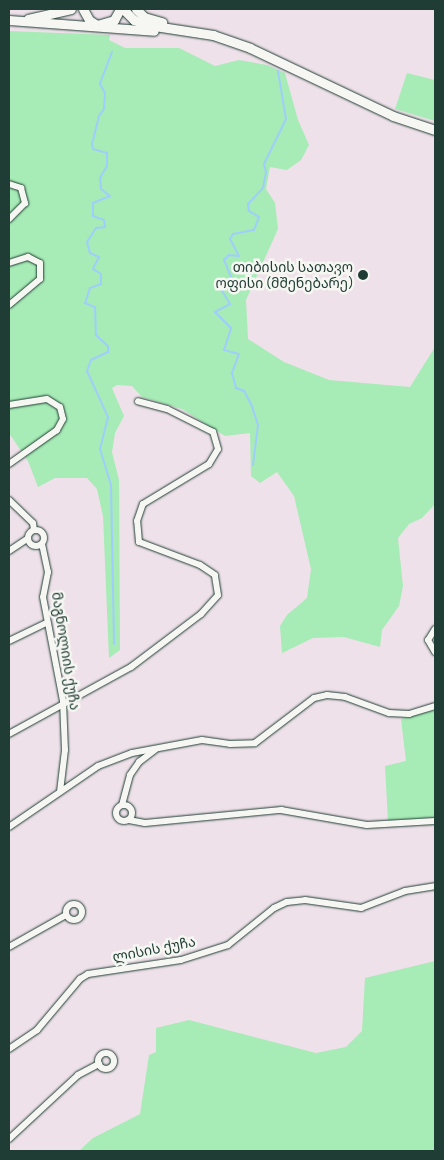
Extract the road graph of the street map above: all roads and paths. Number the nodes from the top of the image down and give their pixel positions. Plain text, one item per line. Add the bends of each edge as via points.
1 (71, 9) edge
2 (83, 9) edge
3 (121, 9) edge
4 (136, 9) edge
5 (9, 20) edge
6 (22, 20) junction
7 (97, 25) junction
8 (250, 48) junction
9 (270, 60) junction
10 (435, 130) edge
11 (9, 184) edge
12 (9, 219) edge
13 (9, 263) edge
14 (9, 305) edge
15 (138, 401) dead end
16 (9, 405) edge
17 (9, 464) edge
18 (9, 500) edge
19 (34, 530) junction
20 (28, 538) junction
21 (42, 544) junction
22 (9, 551) edge
23 (46, 623) junction
24 (435, 629) edge
25 (9, 641) edge
26 (435, 652) edge
27 (63, 701) junction
28 (435, 706) edge
29 (9, 734) edge
30 (158, 748) junction
31 (60, 792) junction
32 (122, 805) junction
33 (129, 820) junction
34 (435, 821) edge
35 (9, 827) edge
36 (435, 886) edge
37 (66, 915) dead end
38 (9, 948) edge
39 (9, 1049) edge
40 (99, 1064) dead end
41 (9, 1140) edge

1 - 6 main road
2 - 7 main road via 89,20
3 - 7 main road via 114,20
3 - 8 main road via 134,20 148,25 213,35
4 - 8 main road via 150,20 211,30
5 - 6 main road
6 - 7 main road
7 - 9 main road via 203,38
8 - 9 main road
9 - 10 main road via 393,116
11 - 12 street via 21,188 25,203
13 - 14 street via 28,257 40,263 40,279
15 - 27 street via 167,409 213,432 218,449 208,464 143,504 137,522 139,542 200,565 215,575 218,595 201,614 131,667
16 - 17 street via 47,399 60,407 63,419 57,430
18 - 19 street via 34,523
19 - 20 street
19 - 21 street via 44,534
20 - 21 street via 32,545
20 - 22 street
21 - 23 street, მაგნოლიის ქუჩა via 48,572 43,598
23 - 25 street
23 - 27 street, მაგნოლიის ქუჩა via 58,661
24 - 26 street via 428,640
27 - 29 street
27 - 31 street, მაგნოლიის ქუჩა via 65,750
28 - 30 street via 409,714 389,713 345,697 327,695 305,704 255,743 202,740
30 - 31 street via 132,753 98,766
30 - 32 street via 139,762 130,775
31 - 35 street
32 - 33 street via 131,810
32 - 33 street via 116,816 121,821
33 - 34 street via 145,823 281,810 367,825
36 - 39 street, ლისის ქუჩა via 405,891 361,908 305,900 287,902 274,908 228,945 182,960 88,974 80,979 37,1030
37 - 38 street
40 - 41 street via 78,1075

